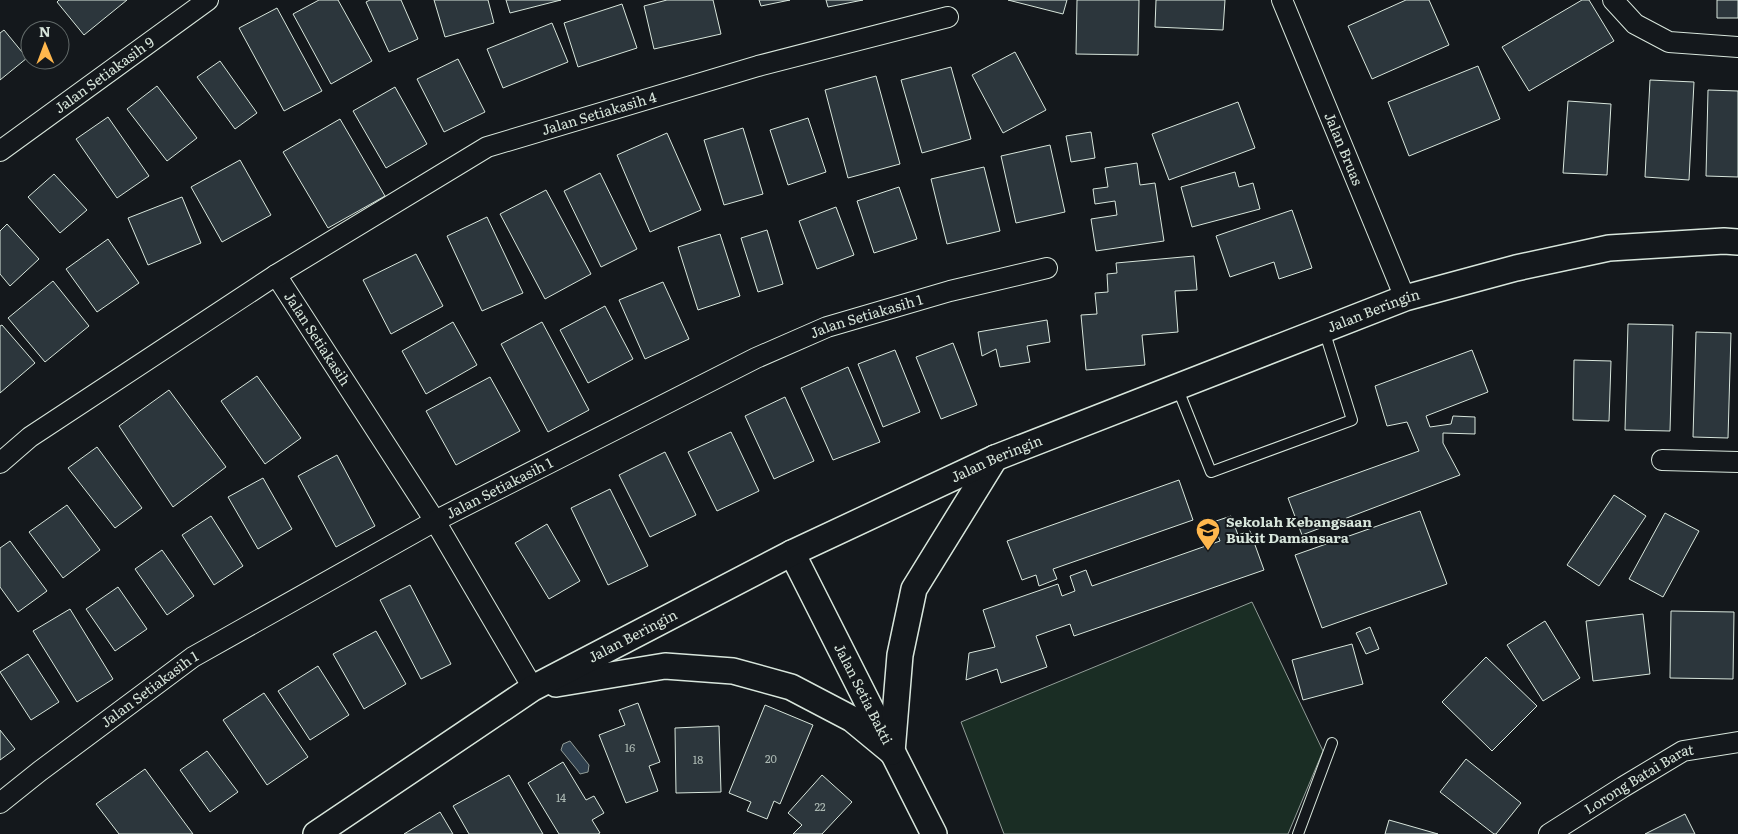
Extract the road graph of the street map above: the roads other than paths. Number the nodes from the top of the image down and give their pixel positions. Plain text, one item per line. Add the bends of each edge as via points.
1 (208, 0) edge
2 (1282, 0) edge
3 (1613, 0) edge
4 (948, 17) dead end
5 (1738, 47) edge
6 (0, 151) edge
7 (1738, 242) edge
8 (1047, 268) dead end
9 (276, 275) junction
10 (1405, 298) junction
11 (1324, 329) junction
12 (1177, 386) junction
13 (995, 458) junction
14 (1662, 460) dead end
15 (1738, 462) edge
16 (0, 463) edge
17 (434, 521) junction
18 (792, 553) junction
19 (533, 688) junction
20 (1738, 742) edge
21 (1332, 743) dead end
22 (892, 752) junction
23 (0, 803) edge
24 (316, 834) edge
25 (934, 834) edge
26 (1298, 834) edge
27 (1549, 834) edge

1 - 6 street, Jalan Setiakasih 9
2 - 10 street, Jalan Bruas
3 - 5 street via 1634,24 1669,42
4 - 9 street, Jalan Setiakasih 4 via 758,66 487,147
7 - 10 street, Jalan Beringin via 1609,248 1516,268
8 - 17 street, Jalan Setiakasih 1 via 950,291 827,327 756,358
9 - 16 street via 30,437
9 - 17 street, Jalan Setiakasih
10 - 11 street, Jalan Beringin
11 - 12 street, Jalan Beringin
11 - 12 lane via 1352,420 1210,472
12 - 13 street, Jalan Beringin
13 - 18 street, Jalan Beringin
13 - 22 street via 914,589 900,655
14 - 15 street
17 - 19 street, Jalan Setiakasih
17 - 23 street, Jalan Setiakasih 1 via 193,657
18 - 19 street, Jalan Beringin
18 - 22 street, Jalan Setia Bakti
19 - 22 street via 665,666 733,671 791,687 852,719
19 - 24 street, Jalan Beringin
20 - 27 street, Lorong Batai Barat via 1683,752
21 - 26 lane
22 - 25 street, Jalan Setia Bakti

